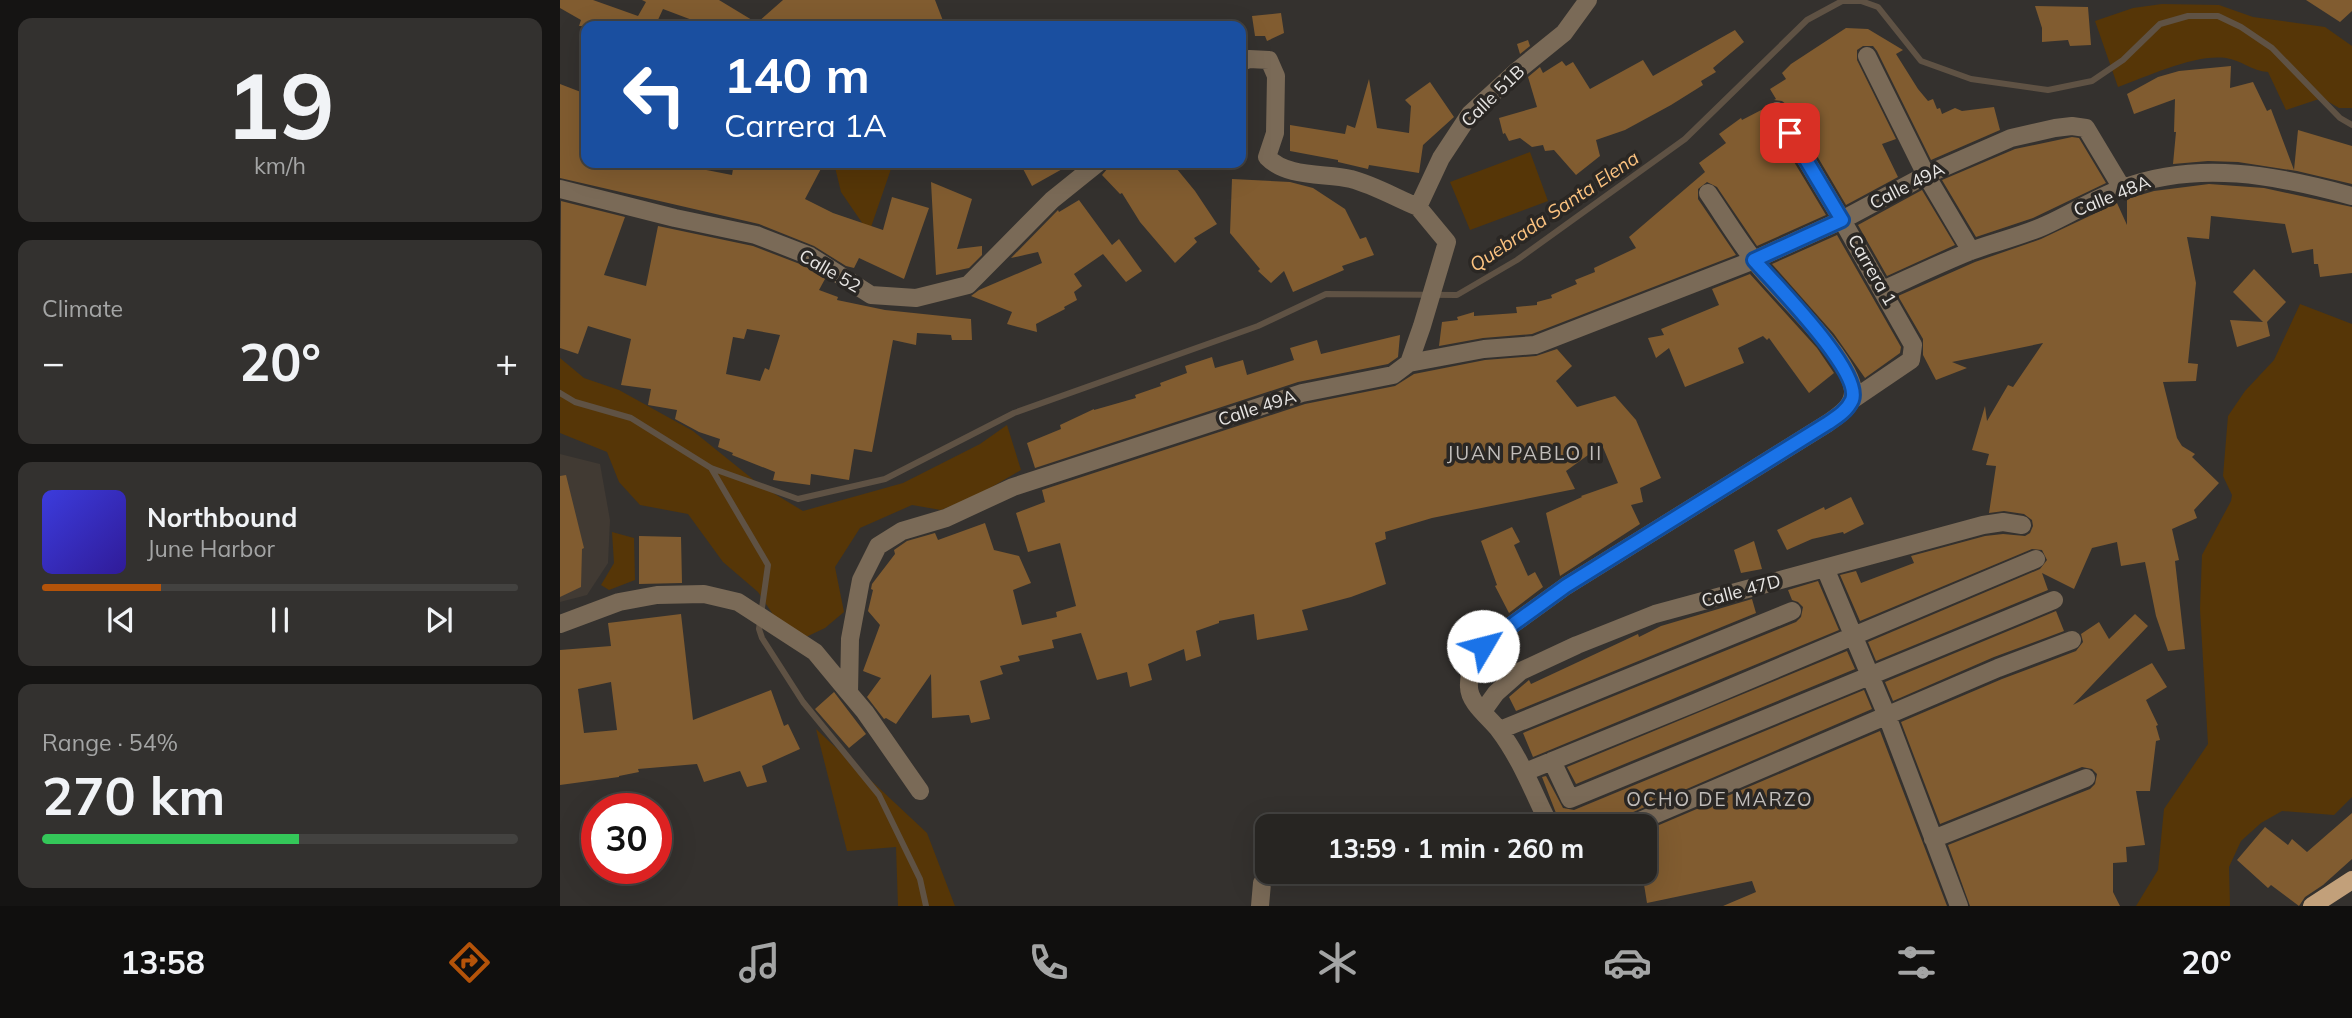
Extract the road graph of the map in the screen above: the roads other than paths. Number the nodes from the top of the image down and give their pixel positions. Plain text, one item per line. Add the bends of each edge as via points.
1 (1588, 0) edge
2 (1867, 57) dead end
3 (1246, 60) edge
4 (1777, 111) dead end
5 (1092, 168) edge
6 (1926, 175) junction
7 (2122, 188) junction
8 (560, 189) edge
9 (1708, 192) dead end
10 (2352, 196) edge
11 (1418, 207) junction
12 (1842, 220) junction
13 (1971, 251) junction
14 (1754, 260) junction
15 (1883, 290) junction
16 (1409, 363) junction
17 (1852, 395) junction
18 (2022, 525) dead end
19 (2036, 559) dead end
20 (1825, 568) junction
21 (2054, 600) dead end
22 (1792, 611) dead end
23 (560, 624) edge
24 (1853, 635) junction
25 (2072, 640) dead end
26 (1870, 675) junction
27 (849, 693) junction
28 (1483, 711) junction
29 (1887, 716) junction
30 (1500, 730) junction
31 (1552, 761) junction
32 (1525, 772) junction
33 (2086, 778) dead end
34 (920, 791) dead end
35 (1544, 814) edge
36 (1656, 814) edge
37 (1933, 839) junction
38 (2352, 880) edge
39 (1262, 884) edge
40 (1260, 906) edge
41 (1959, 906) edge
42 (2312, 906) edge

1 - 11 street, Calle 51B via 1564,33 1471,114 1441,158
2 - 6 street
3 - 11 street via 1269,60 1276,76 1275,133 1267,157 1274,164 1353,180
4 - 12 street, Carrera 1
5 - 8 street, Calle 52 via 1052,200 968,285 916,298 871,295 810,256 756,235
6 - 7 street, Calle 49A via 2011,138 2072,126 2086,128
6 - 12 street, Calle 49A
6 - 13 street
7 - 10 street, Calle 48A via 2185,173 2246,173
7 - 13 street, Calle 48A via 2044,226
9 - 14 street
11 - 16 street via 1447,242
12 - 14 street, Calle 49A
12 - 15 street, Carrera 1
13 - 15 street, Calle 48A
14 - 16 street, Calle 49A via 1535,345
14 - 17 street via 1843,365
15 - 17 street, Carrera 1 via 1913,345 1911,360
16 - 27 street, Calle 49A via 1393,375 1302,393 1013,486 946,518 902,531 878,546 861,580 850,639
17 - 28 street via 1844,412 1828,423 1566,586 1483,646 1474,660 1468,688
18 - 20 street, Calle 47D via 1983,525
19 - 24 street
20 - 24 street
20 - 28 street, Calle 47D via 1655,614 1577,645 1521,671
21 - 26 street
22 - 30 street
23 - 27 street via 619,602 657,595 704,594 738,602 816,652
24 - 26 street
24 - 31 street
25 - 29 street
26 - 29 street
26 - 31 street via 1570,799
27 - 34 street
28 - 30 street
29 - 36 street
29 - 37 street
30 - 32 street
31 - 32 street
32 - 35 street
33 - 37 street
37 - 41 street
38 - 42 main road
39 - 40 street

